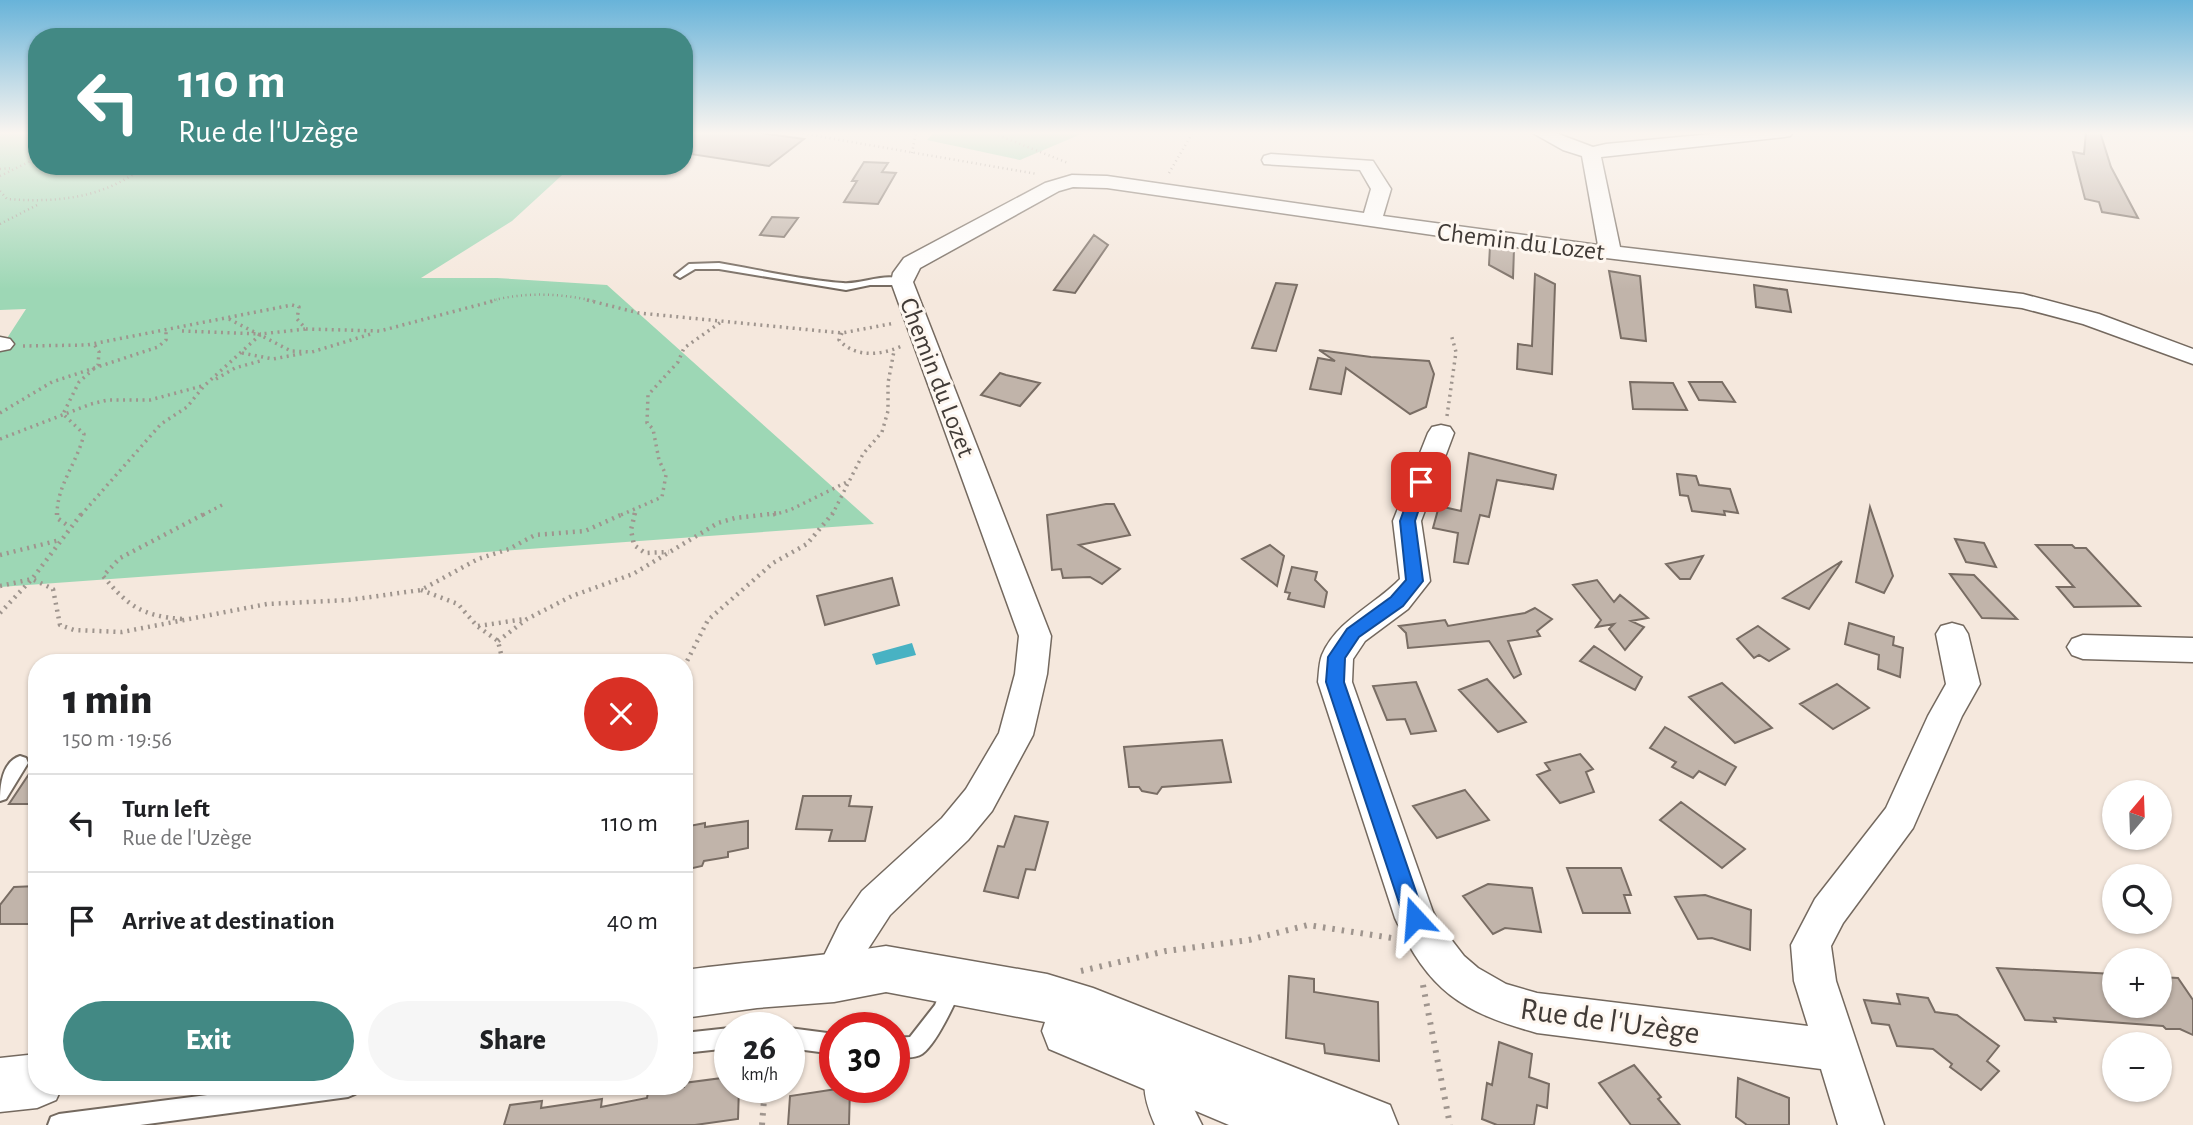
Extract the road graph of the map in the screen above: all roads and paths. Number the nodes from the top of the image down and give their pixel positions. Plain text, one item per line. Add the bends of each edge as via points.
1 (117, 184) edge
2 (1056, 184) edge
3 (1124, 184) edge
4 (1378, 184) edge
5 (1595, 184) edge
6 (0, 191) edge
7 (41, 203) junction
8 (1371, 221) junction
9 (0, 225) edge
10 (1610, 252) junction
11 (680, 275) dead end
12 (902, 282) junction
13 (228, 318) junction
14 (722, 321) junction
15 (920, 328) junction
16 (306, 329) junction
17 (166, 331) junction
18 (380, 331) junction
19 (842, 333) junction
20 (261, 334) junction
21 (1451, 334) dead end
22 (1, 344) edge
23 (94, 344) junction
24 (894, 351) junction
25 (312, 352) junction
26 (242, 353) junction
27 (2193, 357) edge
28 (260, 361) junction
29 (97, 365) junction
30 (204, 386) junction
31 (0, 413) edge
32 (63, 414) junction
33 (1441, 433) joint
34 (0, 439) edge
35 (848, 482) junction
36 (222, 505) dead end
37 (636, 510) junction
38 (70, 527) junction
39 (61, 540) junction
40 (673, 552) junction
41 (0, 555) edge
42 (32, 579) junction
43 (0, 586) edge
44 (421, 590) junction
45 (0, 613) edge
46 (527, 619) junction
47 (190, 620) junction
48 (477, 626) junction
49 (1952, 635) dead end
50 (498, 641) junction
51 (2083, 647) dead end
52 (2193, 650) edge
53 (501, 654) edge
54 (691, 654) edge
55 (20, 763) dead end
56 (0, 794) edge
57 (1427, 943) junction
58 (834, 978) junction
59 (951, 990) junction
60 (693, 993) edge
61 (1047, 998) junction
62 (714, 1040) edge
63 (693, 1042) edge
64 (910, 1047) edge
65 (1836, 1050) junction
66 (1181, 1063) junction
67 (28, 1083) edge
68 (0, 1085) edge
69 (287, 1095) edge
70 (764, 1103) edge
71 (59, 1125) edge
72 (762, 1125) edge
73 (1179, 1125) edge
74 (1296, 1125) edge
75 (1370, 1125) edge
76 (1450, 1125) edge
77 (1861, 1125) edge

1 - 7 path
2 - 12 street, Chemin du Lozet via 912,263
3 - 8 street, Chemin du Lozet
4 - 8 street via 1381,189
5 - 10 street
6 - 7 path via 7,199
7 - 9 path
8 - 10 street, Chemin du Lozet
10 - 27 street, Chemin du Lozet via 2023,301 2091,318
11 - 12 lane via 693,266 719,266 846,287
12 - 15 street, Chemin du Lozet
13 - 16 path via 292,305 299,307 297,319
13 - 17 path
13 - 20 path
14 - 18 path via 639,313 569,295 514,295
14 - 19 path
14 - 37 path via 684,348 675,368 646,397 647,423 653,429 666,475 662,497
15 - 19 path via 887,322
15 - 24 path
15 - 58 street, Chemin du Lozet via 1035,636 1031,674 1016,735 979,800 956,829 876,903
16 - 18 path
16 - 20 path
17 - 20 path
17 - 23 path
17 - 29 path via 166,340 158,347
18 - 25 path
19 - 24 path via 839,340 855,352
20 - 25 path via 290,351
20 - 26 path
21 - 33 path via 1456,352 1450,407
22 - 23 path
23 - 29 path via 99,352
24 - 35 path via 882,432
25 - 28 path
26 - 28 path
26 - 30 path
28 - 30 path via 235,368
29 - 31 path via 52,382
29 - 32 path via 79,382
30 - 32 path via 150,400 108,400
30 - 38 path via 187,407 161,424
32 - 34 path
32 - 38 path via 84,434 79,454 57,495 57,518
33 - 57 street, Rue de l'Uzège via 1408,521 1415,581 1397,601 1353,633 1337,657 1335,682
35 - 40 path via 790,510 718,523
35 - 54 path via 837,509 807,544 773,563 708,620
36 - 47 path via 120,558 103,576 123,601 153,618
37 - 40 path via 631,530 634,545 645,553
37 - 44 path via 585,531 535,535
38 - 39 path
39 - 41 path
39 - 42 path
40 - 46 path
42 - 43 path
42 - 45 path
42 - 47 path via 53,589 61,625 74,631 122,632
44 - 47 path via 267,604
44 - 48 path via 458,604
46 - 48 path
46 - 50 path
48 - 50 path
49 - 65 street via 1963,684 1900,817 1829,911 1811,945 1815,981
50 - 53 path
51 - 52 street
55 - 56 lane
57 - 61 path via 1308,925 1059,976
57 - 65 street, Rue de l'Uzège via 1468,986 1500,1004 1537,1013
57 - 76 path via 1421,978
58 - 59 street via 886,969
58 - 60 street
59 - 61 street
59 - 64 lane via 929,1031
59 - 66 street
61 - 66 street
62 - 63 lane
65 - 77 street
66 - 73 street via 1163,1087
66 - 74 street
66 - 75 street
67 - 68 street
69 - 71 lane
70 - 72 path

